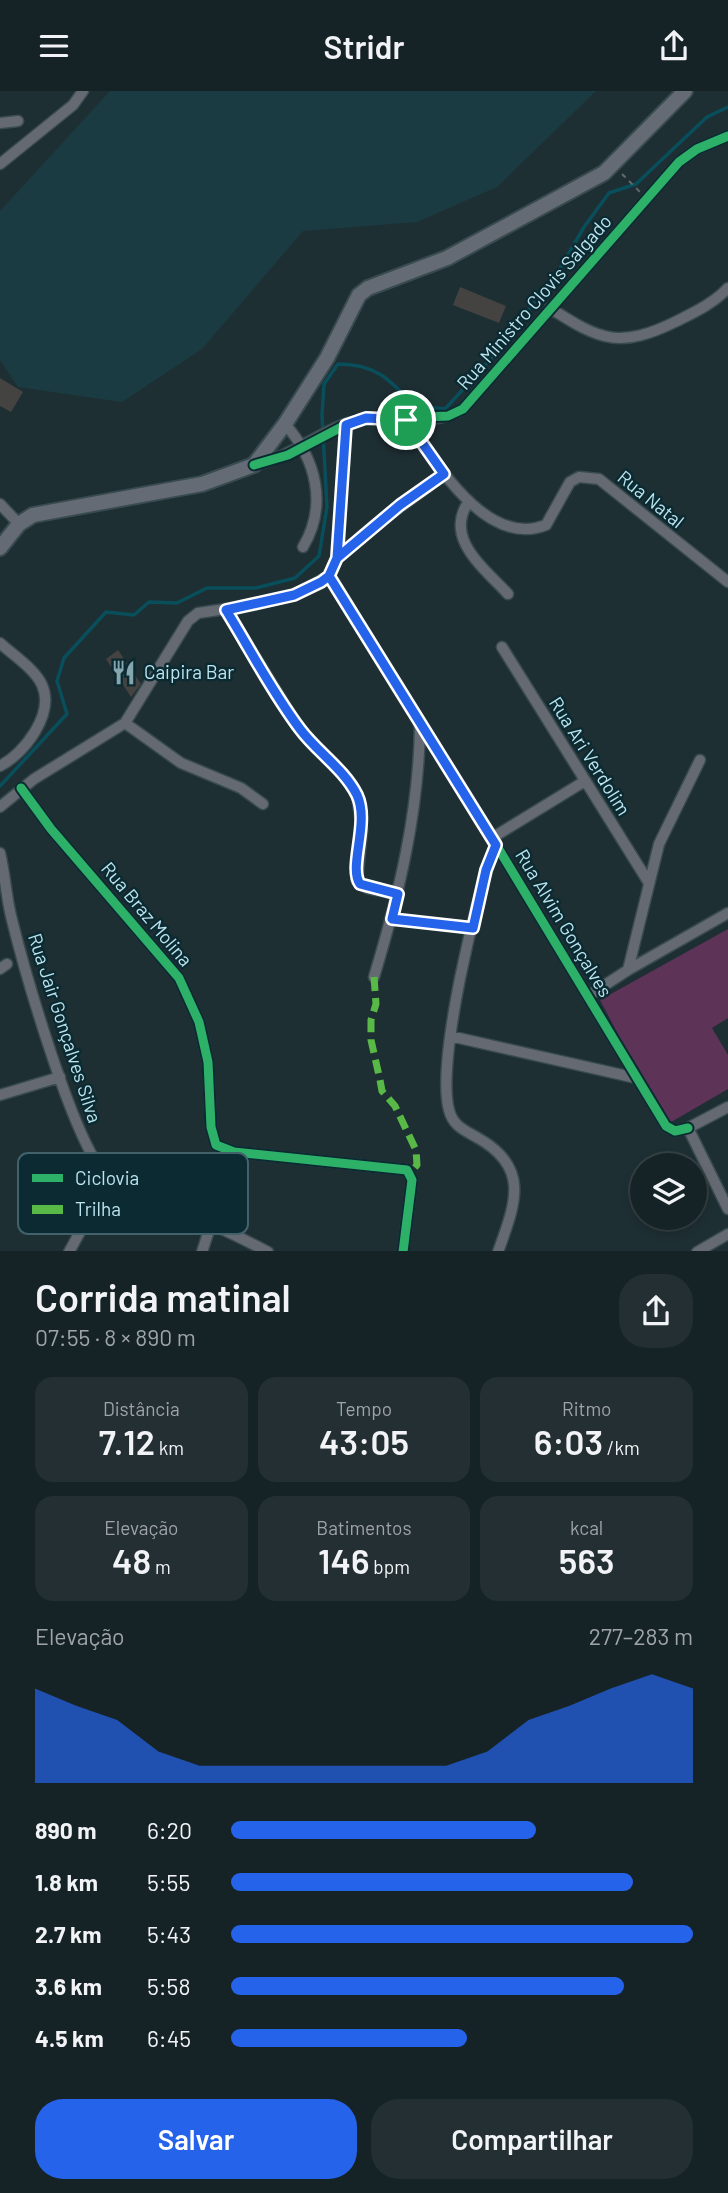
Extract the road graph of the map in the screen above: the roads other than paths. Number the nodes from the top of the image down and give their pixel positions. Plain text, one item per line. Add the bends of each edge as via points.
1 (83, 91) edge
2 (685, 91) edge
3 (18, 121) dead end
4 (0, 123) edge
5 (728, 136) edge
6 (0, 164) edge
7 (728, 288) edge
8 (550, 308) junction
9 (406, 420) junction
10 (285, 425) junction
11 (342, 427) junction
12 (307, 445) junction
13 (254, 465) junction
14 (444, 474) junction
15 (469, 501) junction
16 (0, 504) edge
17 (19, 524) junction
18 (303, 547) dead end
19 (0, 548) edge
20 (337, 558) junction
21 (329, 576) junction
22 (728, 582) edge
23 (508, 594) dead end
24 (226, 610) junction
25 (0, 643) edge
26 (502, 647) dead end
27 (125, 723) junction
28 (420, 723) junction
29 (700, 760) dead end
30 (0, 766) edge
31 (585, 781) junction
32 (21, 788) junction
33 (263, 804) dead end
34 (0, 807) edge
35 (494, 842) junction
36 (0, 853) edge
37 (649, 883) junction
38 (398, 894) junction
39 (728, 913) edge
40 (392, 919) junction
41 (473, 928) junction
42 (628, 970) junction
43 (374, 977) dead end
44 (589, 996) junction
45 (450, 1036) junction
46 (60, 1077) junction
47 (636, 1078) junction
48 (0, 1095) edge
49 (728, 1107) edge
50 (688, 1128) junction
51 (92, 1153) edge
52 (244, 1153) edge
53 (248, 1153) edge
54 (728, 1209) edge
55 (78, 1234) edge
56 (208, 1234) edge
57 (232, 1234) edge
58 (728, 1234) edge
59 (69, 1251) edge
60 (202, 1251) edge
61 (268, 1251) edge
62 (403, 1251) edge
63 (498, 1251) edge
64 (697, 1251) edge

1 - 6 street via 73,105
2 - 10 main road via 604,173 447,258 359,295
3 - 4 street
5 - 8 street, Rua Ministro Clovis Salgado via 679,162
7 - 8 street via 700,309 637,339 592,333
8 - 9 street, Rua Ministro Clovis Salgado via 463,409 448,417
9 - 11 street, Rua Ministro Clovis Salgado via 366,418
9 - 14 street, Rua Natal
10 - 12 street
10 - 13 main road
11 - 12 street, Rua Ministro Clovis Salgado
11 - 20 street
12 - 13 street, Rua Ministro Clovis Salgado
12 - 18 street via 316,501 311,533
13 - 17 main road via 223,479 51,510
14 - 15 street, Rua Natal
14 - 20 street
15 - 22 street, Rua Natal via 510,529 538,528 551,518 570,482 590,476
15 - 23 street via 459,521 464,543
16 - 17 street
17 - 19 main road
20 - 21 street
21 - 24 street via 294,595
21 - 28 street, Rua Alvim Gonçalves
24 - 27 street via 198,613 188,621
24 - 38 street via 299,728 356,795 362,830 357,881 367,888
25 - 30 street via 37,676 45,693 44,708 28,742
26 - 31 street, Rua Ari Verdolim
27 - 32 street
27 - 33 street via 181,763 242,788
28 - 35 street, Rua Alvim Gonçalves
28 - 38 street via 419,786
29 - 37 street via 666,826
31 - 35 street
31 - 37 street, Rua Ari Verdolim
32 - 34 street
32 - 52 street, Rua Braz Molina via 178,978 199,1022 208,1062 212,1138 216,1145
35 - 41 street
35 - 44 street, Rua Alvim Gonçalves
36 - 46 street, Rua Jair Gonçalves Silva via 11,917
37 - 42 street
38 - 40 street
39 - 42 street
40 - 41 street
40 - 43 street
41 - 45 street
42 - 44 street
44 - 47 street, Rua Alvim Gonçalves
45 - 47 street
45 - 63 street via 446,1101 450,1114 456,1126 499,1151 514,1176 515,1205
46 - 48 street
46 - 51 street, Rua Jair Gonçalves Silva
47 - 50 street, Rua Alvim Gonçalves via 666,1126 675,1131
49 - 50 street
50 - 54 street
53 - 62 street, Rua Braz Molina via 401,1168 410,1173
55 - 59 street
56 - 60 street
57 - 61 street, Rua Jair Gonçalves Silva
58 - 64 street

